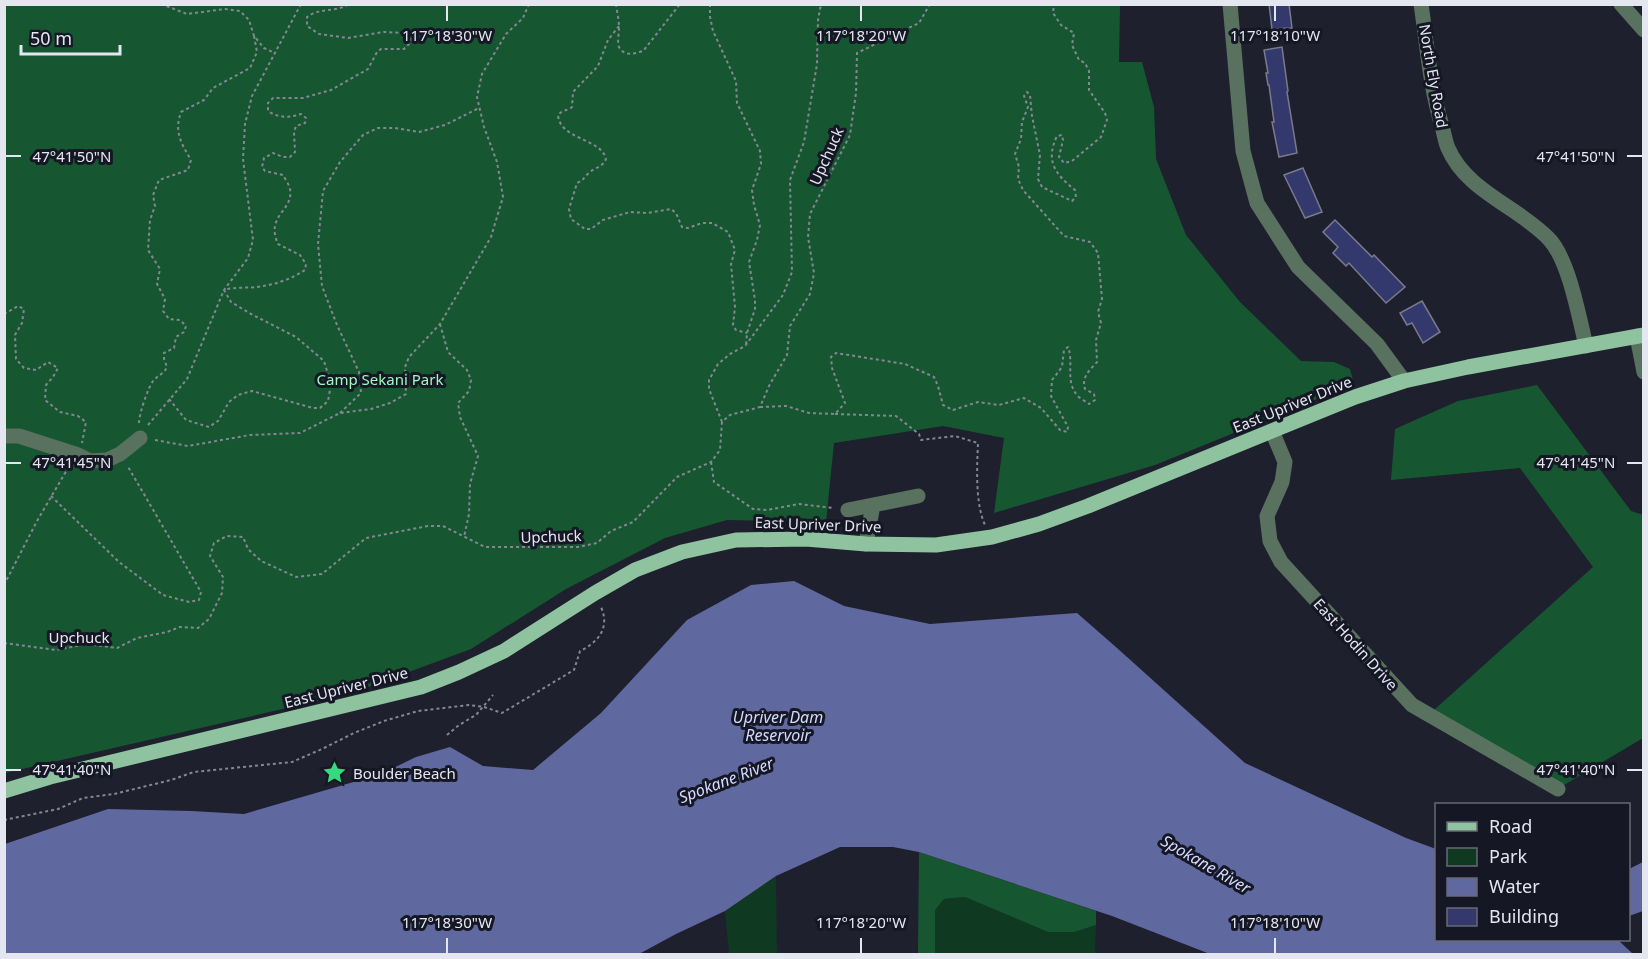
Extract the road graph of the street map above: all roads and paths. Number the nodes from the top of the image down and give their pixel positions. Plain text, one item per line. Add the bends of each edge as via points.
1 (161, 4) edge
2 (301, 4) edge
3 (349, 4) edge
4 (528, 4) edge
5 (616, 4) edge
6 (680, 4) edge
7 (710, 4) edge
8 (821, 4) edge
9 (930, 4) edge
10 (1054, 4) edge
11 (1230, 4) edge
12 (1421, 4) edge
13 (1621, 4) edge
14 (619, 26) junction
15 (1644, 30) edge
16 (254, 36) junction
17 (275, 53) junction
18 (479, 108) junction
19 (224, 290) junction
20 (440, 324) junction
21 (747, 333) junction
22 (1640, 335) edge
23 (745, 346) junction
24 (1586, 346) junction
25 (1644, 372) edge
26 (1404, 381) junction
27 (169, 399) junction
28 (760, 407) junction
29 (340, 413) junction
30 (835, 414) junction
31 (722, 422) junction
32 (1272, 431) junction
33 (4, 436) edge
34 (140, 438) junction
35 (120, 454) junction
36 (711, 462) junction
37 (51, 496) dead end
38 (918, 496) dead end
39 (873, 505) junction
40 (848, 510) joint
41 (464, 537) junction
42 (992, 537) junction
43 (866, 544) junction
44 (595, 593) junction
45 (4, 644) edge
46 (493, 695) dead end
47 (484, 707) junction
48 (447, 735) dead end
49 (1558, 789) dead end
50 (4, 791) edge
51 (4, 820) edge

1 - 16 path via 188,14 240,11 249,20
2 - 17 path
3 - 19 path via 341,9 314,12 307,16 307,26 319,34 348,38 406,33 411,37 410,44 404,49 381,49 368,69 331,90 303,98 273,98 268,103 268,111 274,115 301,114 306,118 305,123 296,126 295,152 291,157 273,153 264,158 262,167 283,175 290,187 290,197 274,224 274,236 278,244 300,255 306,264 294,277 262,287
4 - 18 path via 523,18 506,34 482,74
5 - 14 path
6 - 14 path via 638,54 625,53 618,46
7 - 21 path via 713,31 736,81 737,103 760,151 761,164 752,190 760,225 749,262 755,309
8 - 23 path via 817,64 804,142 790,180 792,272 783,295
9 - 28 path, Upchuck via 919,23 857,53 850,135 810,214 810,294 790,326 787,355
10 - 30 path via 1053,13 1061,25 1074,33 1072,45 1089,71 1089,90 1107,120 1101,137 1072,161 1064,163 1059,157 1062,135 1053,143 1051,163 1060,178 1075,190 1072,201 1042,187 1038,180 1040,155 1027,93 1022,139 1015,154 1023,190 1064,236 1090,242 1098,253 1102,299 1097,362 1083,383 1095,400 1089,404 1077,395 1070,381 1068,347 1062,367 1052,380 1051,396 1067,432 1024,398 999,405 978,402 953,410 943,405 934,377 905,364 836,353 831,357 832,368 845,403
11 - 26 street via 1243,151 1257,203 1298,267 1377,344
12 - 24 street, North Ely Road via 1435,104 1448,149 1467,177 1550,240 1565,265
13 - 15 street
14 - 21 path via 608,40 598,66 573,92 572,108 558,115 569,132 601,149 606,159 577,183 569,209 571,219 591,229 603,220 630,212 671,209 682,227 712,223 728,232 735,250 731,264 733,325
16 - 17 path via 264,48
16 - 34 path via 257,52 250,68 213,88 204,100 181,112 177,124 180,141 191,160 188,170 159,180 153,195 148,250 160,269 157,284 165,299 164,311 169,319 180,320 186,326 176,336 174,348 164,353 167,367 153,381 139,416
17 - 19 path via 252,96 245,124 243,159 253,240 248,258
18 - 20 path via 497,162 503,197 491,237
18 - 29 path via 445,125 419,132 378,129 363,135 322,190 318,244 322,286 359,372 361,393
19 - 27 path via 187,379
19 - 27 path via 231,303 296,337 324,361 331,384 328,401 313,408 252,391 229,402 218,421 209,427 186,420
20 - 29 path via 409,357 405,367 406,394 371,409
20 - 41 path via 448,352 467,370 471,380 469,391 458,403 460,417 478,456 470,484
21 - 23 path
22 - 24 main road, East Upriver Drive
22 - 25 street
23 - 31 path via 718,364 710,380 709,389
24 - 26 main road, East Upriver Drive
26 - 32 main road, East Upriver Drive
27 - 34 path
28 - 30 path via 786,406 809,413
28 - 31 path via 730,415
29 - 34 path via 300,433 250,435 188,446
30 - 42 path via 896,416 921,440 955,436 978,443 980,500
31 - 36 path via 720,450
32 - 42 main road, East Upriver Drive via 1088,506
32 - 49 street, East Hodin Drive via 1285,462 1282,483 1267,516 1270,541 1281,562 1412,705
33 - 35 street via 19,436 90,461
34 - 35 street
35 - 37 path via 201,592 199,600 189,602 163,595 119,562
36 - 40 path via 714,482 753,509 799,504
36 - 41 path, Upchuck via 677,477 633,522 611,531 597,543 578,547 485,547
38 - 39 street
39 - 40 street
39 - 43 street
41 - 45 path, Upchuck via 443,526 428,526 366,538 322,574 296,577 261,561 248,549 243,537 227,536 214,543 210,556 223,578 222,593 209,619 198,628 180,627 137,638 117,648 87,644 56,650
42 - 43 main road, East Upriver Drive via 936,545
43 - 44 main road, East Upriver Drive via 806,538 736,540 682,552 635,570
44 - 47 path via 605,619 591,646 580,651 574,670 502,714
44 - 50 main road, East Upriver Drive via 504,651 421,687
46 - 47 path
47 - 48 path
47 - 51 path via 418,711 354,733 292,762 195,772

